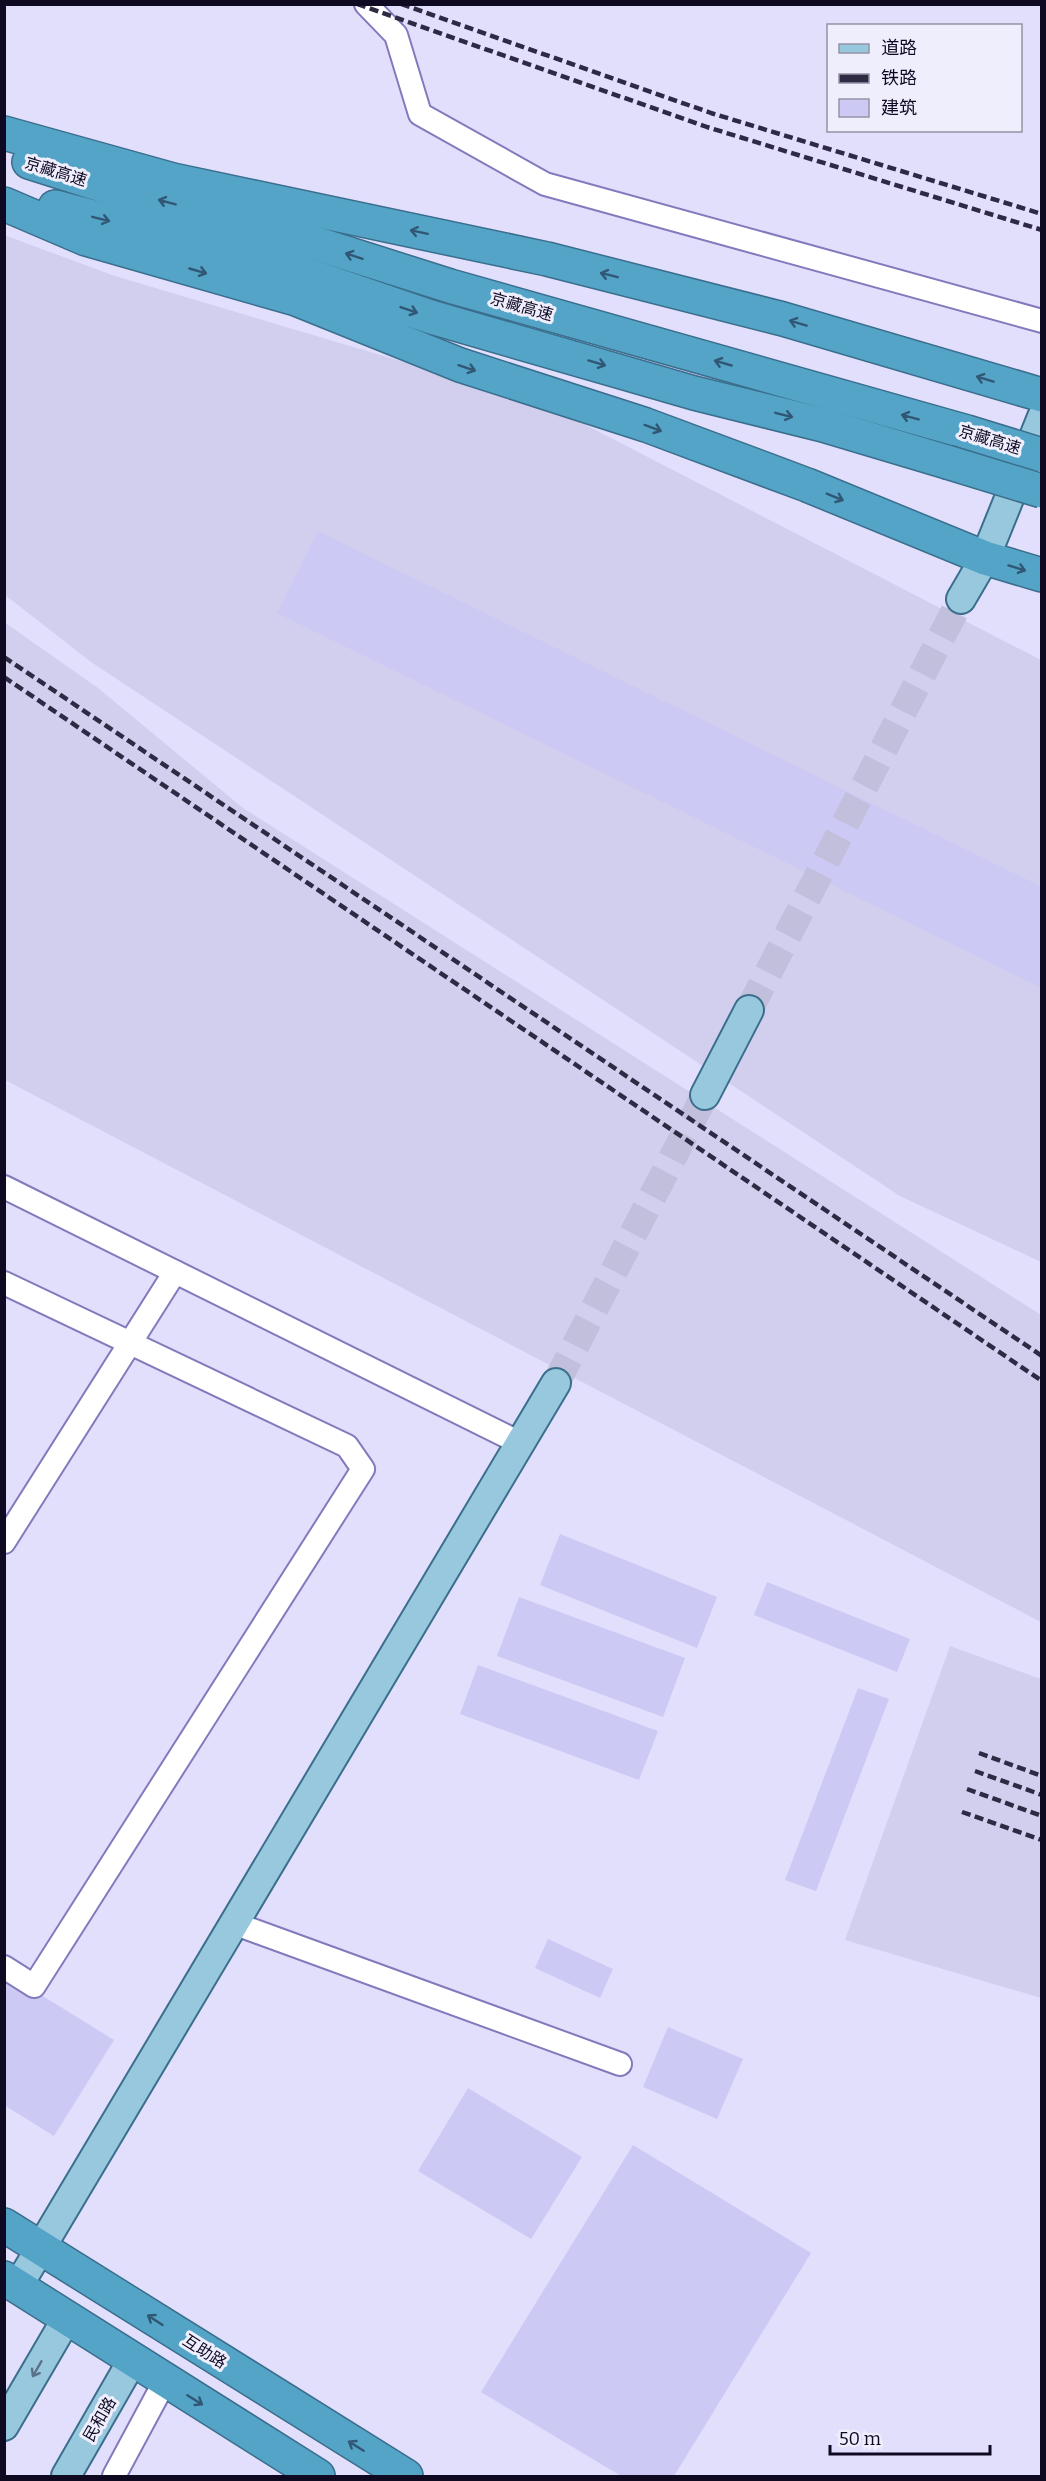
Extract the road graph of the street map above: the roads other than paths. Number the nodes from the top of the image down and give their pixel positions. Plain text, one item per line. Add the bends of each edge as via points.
1 (366, 4) edge
2 (4, 133) edge
3 (4, 155) edge
4 (4, 192) edge
5 (4, 204) edge
6 (1041, 321) edge
7 (1041, 395) edge
8 (1041, 417) edge
9 (1041, 455) edge
10 (1041, 491) edge
11 (985, 558) junction
12 (1041, 575) edge
13 (961, 599) tunnel mouth
14 (749, 1010) tunnel mouth
15 (705, 1095) tunnel mouth
16 (4, 1187) edge
17 (175, 1272) junction
18 (4, 1283) edge
19 (130, 1343) junction
20 (556, 1383) tunnel mouth
21 (520, 1443) junction
22 (4, 1542) edge
23 (233, 1923) junction
24 (4, 1967) edge
25 (620, 2064) dead end
26 (4, 2225) edge
27 (40, 2248) junction
28 (11, 2282) edge
29 (66, 2318) junction
30 (132, 2361) junction
31 (165, 2381) junction
32 (4, 2426) edge
33 (66, 2476) edge
34 (114, 2476) edge
35 (318, 2476) edge
36 (406, 2476) edge

1 - 6 street via 396,34 420,114 545,184
7 -> 2 highway via 783,319 580,267 173,180
9 -> 3 highway, 京藏高速, bridge
4 -> 10 highway, 京藏高速, bridge via 278,265 431,317 694,393 823,424
5 -> 11 highway via 86,239 296,299 460,366 656,429 807,485
8 - 11 main road
11 -> 12 highway
11 - 13 main road
14 - 15 main road
16 - 17 street
17 - 19 street
17 - 21 street
18 - 19 street
19 - 22 street
19 - 24 street via 347,1446 363,1469 34,1986
20 - 21 main road
21 - 23 main road
23 - 25 street
23 - 27 main road
26 - 27 highway, 互助路
27 - 28 main road
36 -> 27 highway, 互助路
28 - 29 highway
29 - 30 highway
29 -> 32 main road
30 - 31 highway
30 - 33 main road, 民和路
31 - 34 street
31 -> 35 highway

